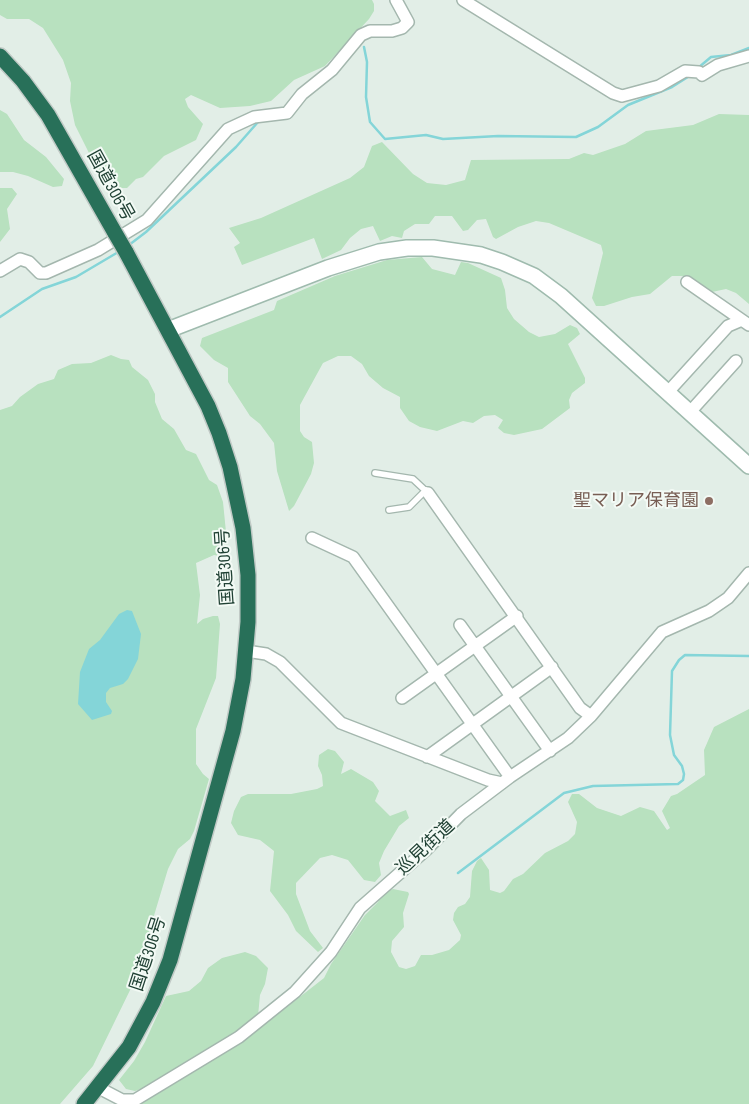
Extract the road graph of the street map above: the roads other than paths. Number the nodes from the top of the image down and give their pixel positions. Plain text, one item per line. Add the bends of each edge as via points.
1 (396, 0) edge
2 (463, 0) edge
3 (0, 56) edge
4 (749, 56) edge
5 (0, 271) edge
6 (687, 282) dead end
7 (745, 322) edge
8 (168, 330) junction
9 (736, 361) dead end
10 (668, 392) junction
11 (690, 412) junction
12 (749, 466) edge
13 (375, 472) dead end
14 (427, 491) junction
15 (389, 510) dead end
16 (312, 538) dead end
17 (749, 573) edge
18 (517, 616) junction
19 (460, 625) dead end
20 (476, 646) junction
21 (246, 651) junction
22 (552, 667) junction
23 (436, 674) junction
24 (511, 696) junction
25 (402, 698) dead end
26 (591, 716) junction
27 (472, 724) junction
28 (550, 751) junction
29 (427, 757) junction
30 (506, 780) junction
31 (99, 1088) junction
32 (84, 1104) edge

1 - 5 street via 408,22 402,28 370,30 361,35 332,70 302,94 287,113 254,117 228,129 147,220 98,250 46,273 40,273 29,262 20,259
2 - 4 street via 618,95 648,90 694,71 702,75 718,64
3 - 8 highway, 国道306号, bridge via 48,115
6 - 7 street
7 - 10 street via 728,326
8 - 10 street via 328,268 379,252 407,248 457,250 502,262 548,286
8 - 21 highway, 国道306号 via 208,406 235,489 248,575
9 - 11 street
10 - 11 street
11 - 12 street
13 - 14 lane via 413,479
14 - 15 lane via 409,507
14 - 18 street
16 - 23 street via 353,557
17 - 26 street, 巡見街道 via 728,598 662,632
18 - 20 street
18 - 22 street
19 - 20 street
20 - 23 street
20 - 24 street
21 - 29 street via 266,654 280,662 341,723
21 - 31 highway, 国道306号 via 233,731 170,960 145,1020
22 - 24 street
22 - 26 street via 580,708
23 - 25 street
23 - 27 street
24 - 27 street
24 - 28 street
26 - 28 street, 巡見街道
27 - 29 street
27 - 30 street
28 - 30 street, 巡見街道
29 - 30 street
30 - 31 street, 巡見街道 via 461,814 426,850 368,899 316,971 239,1037 135,1100 122,1100
31 - 32 highway, 国道306号

